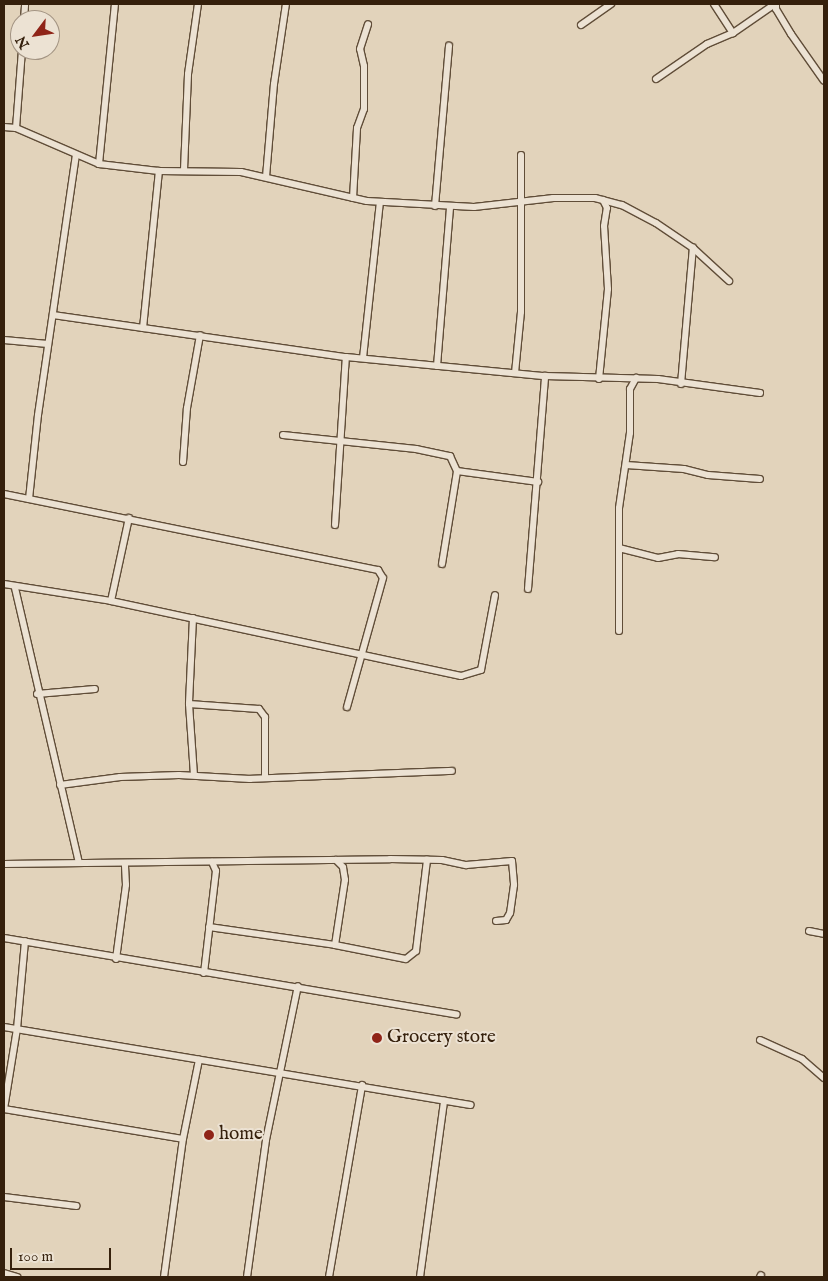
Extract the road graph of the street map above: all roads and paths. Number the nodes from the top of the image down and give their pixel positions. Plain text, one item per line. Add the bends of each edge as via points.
1 (115, 4) edge
2 (198, 4) edge
3 (286, 4) edge
4 (611, 4) edge
5 (714, 4) edge
6 (776, 4) edge
7 (368, 24) dead end
8 (581, 25) dead end
9 (733, 33) junction
10 (449, 46) dead end
11 (21, 60) edge
12 (656, 80) dead end
13 (824, 81) edge
14 (4, 127) edge
15 (16, 128) junction
16 (521, 155) dead end
17 (76, 156) junction
18 (99, 164) junction
19 (184, 170) junction
20 (159, 171) junction
21 (266, 177) junction
22 (353, 198) junction
23 (603, 200) junction
24 (380, 202) junction
25 (521, 202) junction
26 (435, 206) junction
27 (450, 207) junction
28 (693, 248) junction
29 (729, 281) dead end
30 (52, 315) junction
31 (143, 328) junction
32 (200, 336) junction
33 (4, 340) edge
34 (48, 344) junction
35 (346, 357) junction
36 (363, 358) junction
37 (437, 366) junction
38 (515, 373) junction
39 (545, 376) junction
40 (623, 378) junction
41 (636, 378) junction
42 (599, 379) junction
43 (681, 384) junction
44 (630, 389) junction
45 (760, 393) dead end
46 (283, 435) dead end
47 (342, 442) junction
48 (183, 462) dead end
49 (626, 465) junction
50 (457, 470) junction
51 (760, 479) dead end
52 (538, 482) junction
53 (4, 494) edge
54 (29, 500) junction
55 (129, 518) junction
56 (335, 526) dead end
57 (619, 548) junction
58 (715, 557) dead end
59 (442, 564) dead end
60 (4, 584) edge
61 (15, 588) junction
62 (528, 589) dead end
63 (495, 595) dead end
64 (111, 601) junction
65 (193, 618) junction
66 (619, 631) dead end
67 (362, 652) junction
68 (95, 689) dead end
69 (37, 694) junction
70 (189, 704) junction
71 (348, 707) dead end
72 (452, 771) dead end
73 (194, 775) junction
74 (265, 776) junction
75 (60, 786) junction
76 (336, 860) junction
77 (427, 860) junction
78 (125, 862) junction
79 (212, 862) junction
80 (79, 863) junction
81 (4, 864) edge
82 (496, 921) dead end
83 (209, 927) junction
84 (809, 931) dead end
85 (824, 934) edge
86 (4, 938) edge
87 (25, 941) junction
88 (335, 945) junction
89 (116, 959) junction
90 (204, 973) junction
91 (298, 986) junction
92 (457, 1015) dead end
93 (4, 1027) edge
94 (17, 1029) junction
95 (760, 1040) dead end
96 (199, 1060) junction
97 (280, 1071) junction
98 (824, 1078) edge
99 (362, 1085) junction
100 (444, 1101) junction
101 (471, 1105) dead end
102 (4, 1109) edge
103 (183, 1139) junction
104 (4, 1196) edge
105 (76, 1206) dead end
106 (4, 1273) edge
107 (17, 1277) edge
108 (164, 1277) edge
109 (247, 1277) edge
110 (329, 1277) edge
111 (420, 1277) edge

1 - 18 street
2 - 19 street via 188,74
3 - 21 street via 274,84
4 - 8 street
5 - 9 street
6 - 9 street
6 - 13 street via 791,34
7 - 22 street via 360,49 364,66 364,109 357,128
9 - 12 street via 707,44
10 - 26 street
11 - 15 street
14 - 15 street
15 - 17 street
16 - 25 street
17 - 18 street
17 - 30 street
18 - 20 street
19 - 20 street
19 - 21 street
20 - 31 street
21 - 22 street via 311,191
22 - 24 street
23 - 25 street via 560,197
23 - 28 street via 634,211
23 - 42 street via 607,208 604,226 608,290
24 - 26 street
24 - 36 street
25 - 27 street
25 - 38 street via 520,327
26 - 27 street
27 - 37 street
28 - 29 street
28 - 43 street
30 - 31 street
30 - 34 street
31 - 32 street
32 - 35 street
32 - 48 street via 187,408
33 - 34 street
34 - 54 street
35 - 36 street
35 - 47 street
36 - 37 street
37 - 38 street
38 - 39 street
39 - 42 street
39 - 52 street
40 - 41 street
40 - 42 street
40 - 44 street
41 - 43 street
41 - 44 street
43 - 45 street
44 - 49 street
46 - 47 street
47 - 50 street via 416,449 450,456
47 - 56 street
49 - 51 street
49 - 57 street via 619,508
50 - 52 street
50 - 59 street
52 - 62 street
53 - 54 street
54 - 55 street
55 - 64 street
55 - 67 street via 378,570 383,578
57 - 58 street via 658,558 678,554
57 - 66 street
60 - 61 street
61 - 64 street
61 - 69 street
63 - 67 street via 481,670 474,674 460,676
64 - 65 street
65 - 67 street
65 - 70 street
67 - 71 street
68 - 69 street
69 - 75 street
70 - 73 street
70 - 74 street via 259,709 265,716
72 - 74 street
73 - 74 street via 250,779
73 - 75 street via 120,777
75 - 80 street
76 - 77 street
76 - 79 street
76 - 88 street via 343,867 345,880
77 - 82 street via 466,865 512,861 514,885 510,913 506,920
77 - 88 street via 414,954 406,959
78 - 79 street
78 - 80 street
78 - 89 street via 126,885
79 - 83 street via 216,871
80 - 81 street
83 - 88 street
83 - 90 street
84 - 85 street
86 - 87 street
87 - 89 street
87 - 94 street
89 - 90 street
90 - 91 street
91 - 92 street
91 - 97 street
93 - 94 street
94 - 96 street
94 - 102 street
95 - 98 street via 802,1059
96 - 97 street
96 - 103 street
97 - 99 street
97 - 109 street via 266,1140
99 - 100 street
99 - 110 street
100 - 101 street
100 - 111 street
102 - 103 street
103 - 108 street
104 - 105 street
106 - 107 street

